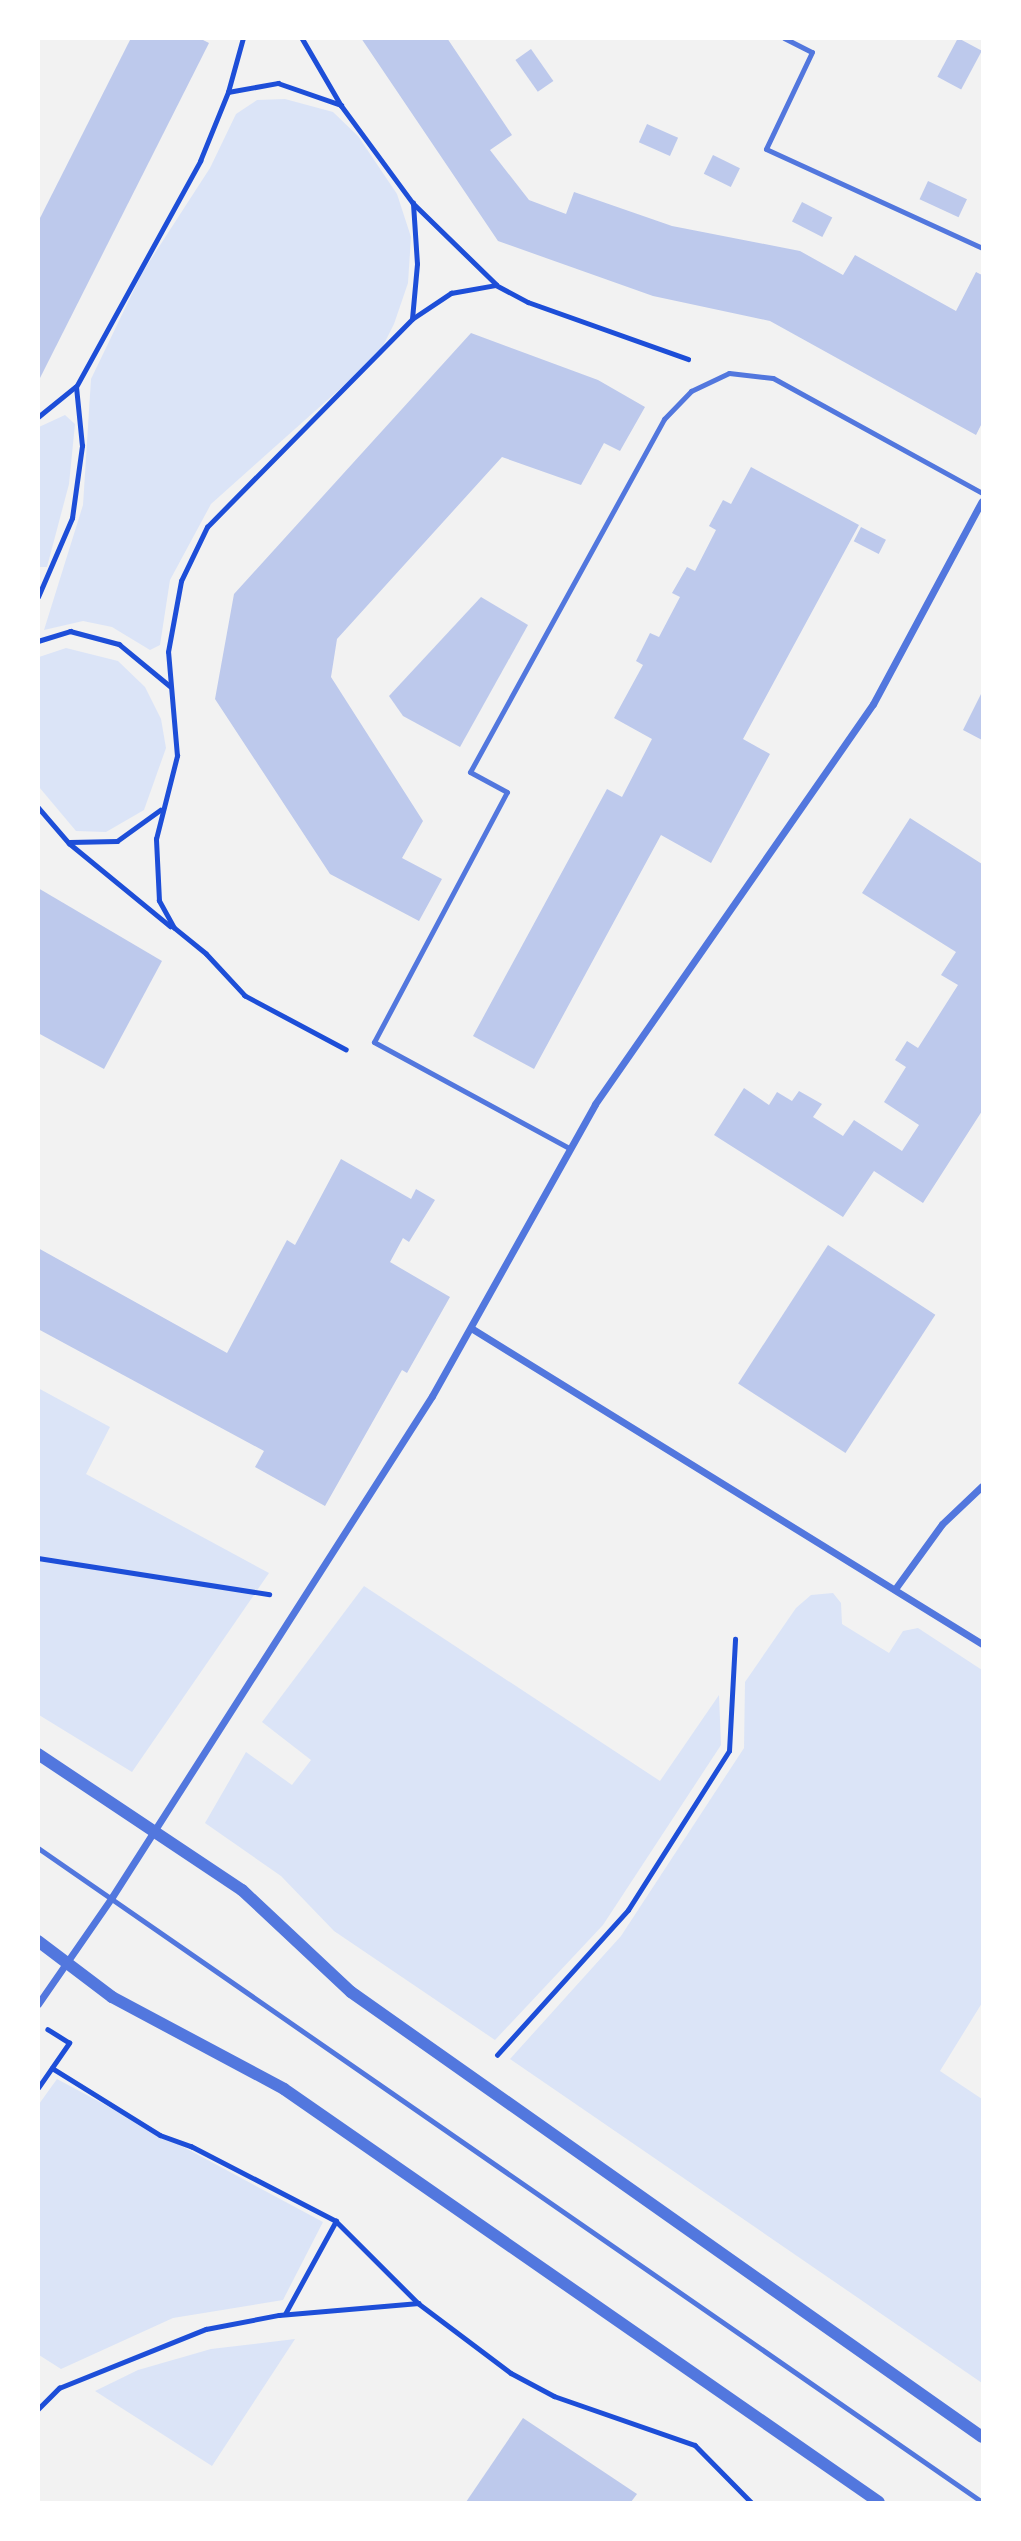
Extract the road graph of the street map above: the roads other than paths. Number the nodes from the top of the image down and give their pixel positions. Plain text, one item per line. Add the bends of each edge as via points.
1 (784, 38) edge
2 (982, 248) edge
3 (982, 493) edge
4 (982, 502) edge
5 (569, 1148) junction
6 (471, 1328) junction
7 (982, 1486) edge
8 (895, 1589) junction
9 (982, 1644) edge
10 (38, 1754) edge
11 (155, 1829) junction
12 (38, 1847) edge
13 (112, 1898) junction
14 (38, 1941) edge
15 (66, 1965) junction
16 (38, 2004) edge
17 (982, 2437) edge
18 (879, 2502) edge
19 (982, 2502) edge

1 - 2 lane via 812,52 766,149
3 - 5 lane via 773,378 729,373 691,391 663,419 470,772 507,792 374,1042
4 - 5 street via 873,704 611,1079
5 - 6 street
6 - 8 street
6 - 11 street
7 - 8 street via 942,1524
8 - 9 street
10 - 11 street
11 - 13 street
11 - 17 street via 268,1912 351,1992
12 - 13 lane
13 - 15 street
13 - 19 lane
14 - 15 street
15 - 16 street
15 - 18 street via 153,2021 284,2089

